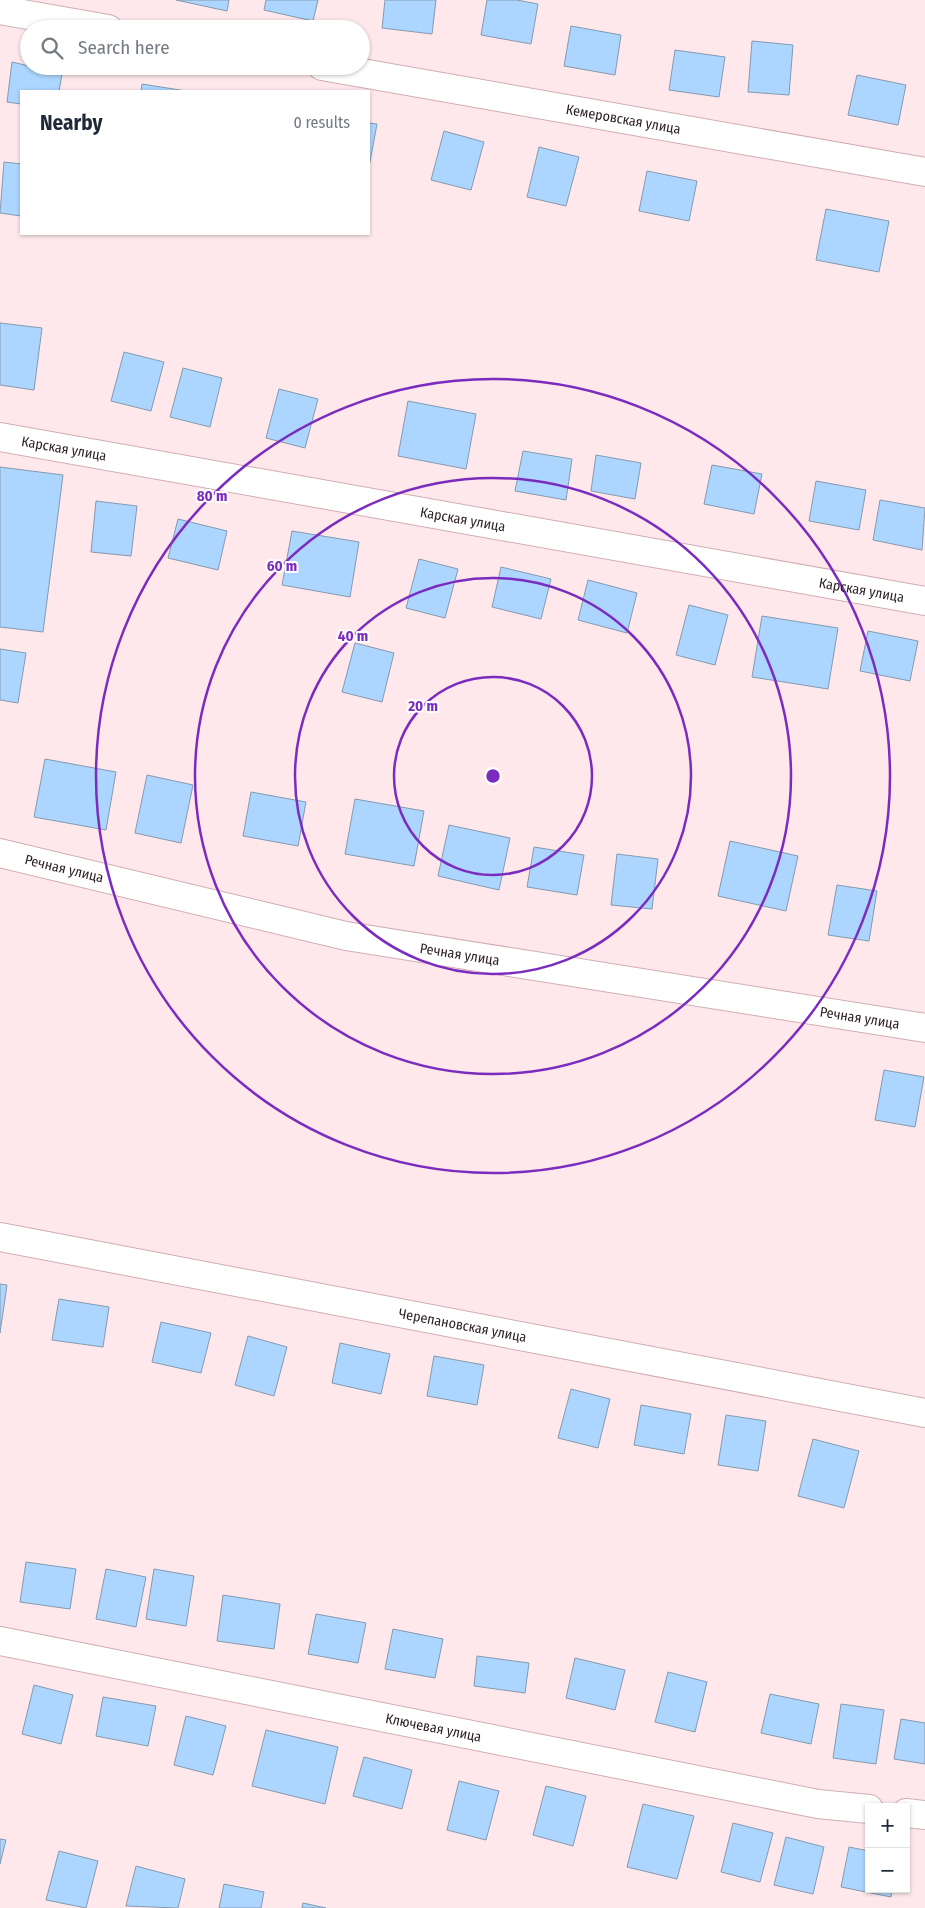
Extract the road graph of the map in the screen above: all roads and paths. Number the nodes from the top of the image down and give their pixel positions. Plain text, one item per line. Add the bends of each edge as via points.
1 (0, 10) edge
2 (57, 20) edge
3 (370, 74) edge
4 (925, 172) edge
5 (0, 437) edge
6 (925, 601) edge
7 (0, 852) edge
8 (925, 1028) edge
9 (0, 1237) edge
10 (925, 1413) edge
11 (0, 1641) edge
12 (865, 1809) edge
13 (910, 1813) edge
14 (925, 1815) edge

1 - 2 street
3 - 4 street, Кемеровская улица
5 - 6 street, Карская улица
7 - 8 street, Речная улица via 346,936
9 - 10 street, Черепановская улица
11 - 12 street, Ключевая улица via 818,1804
13 - 14 street

